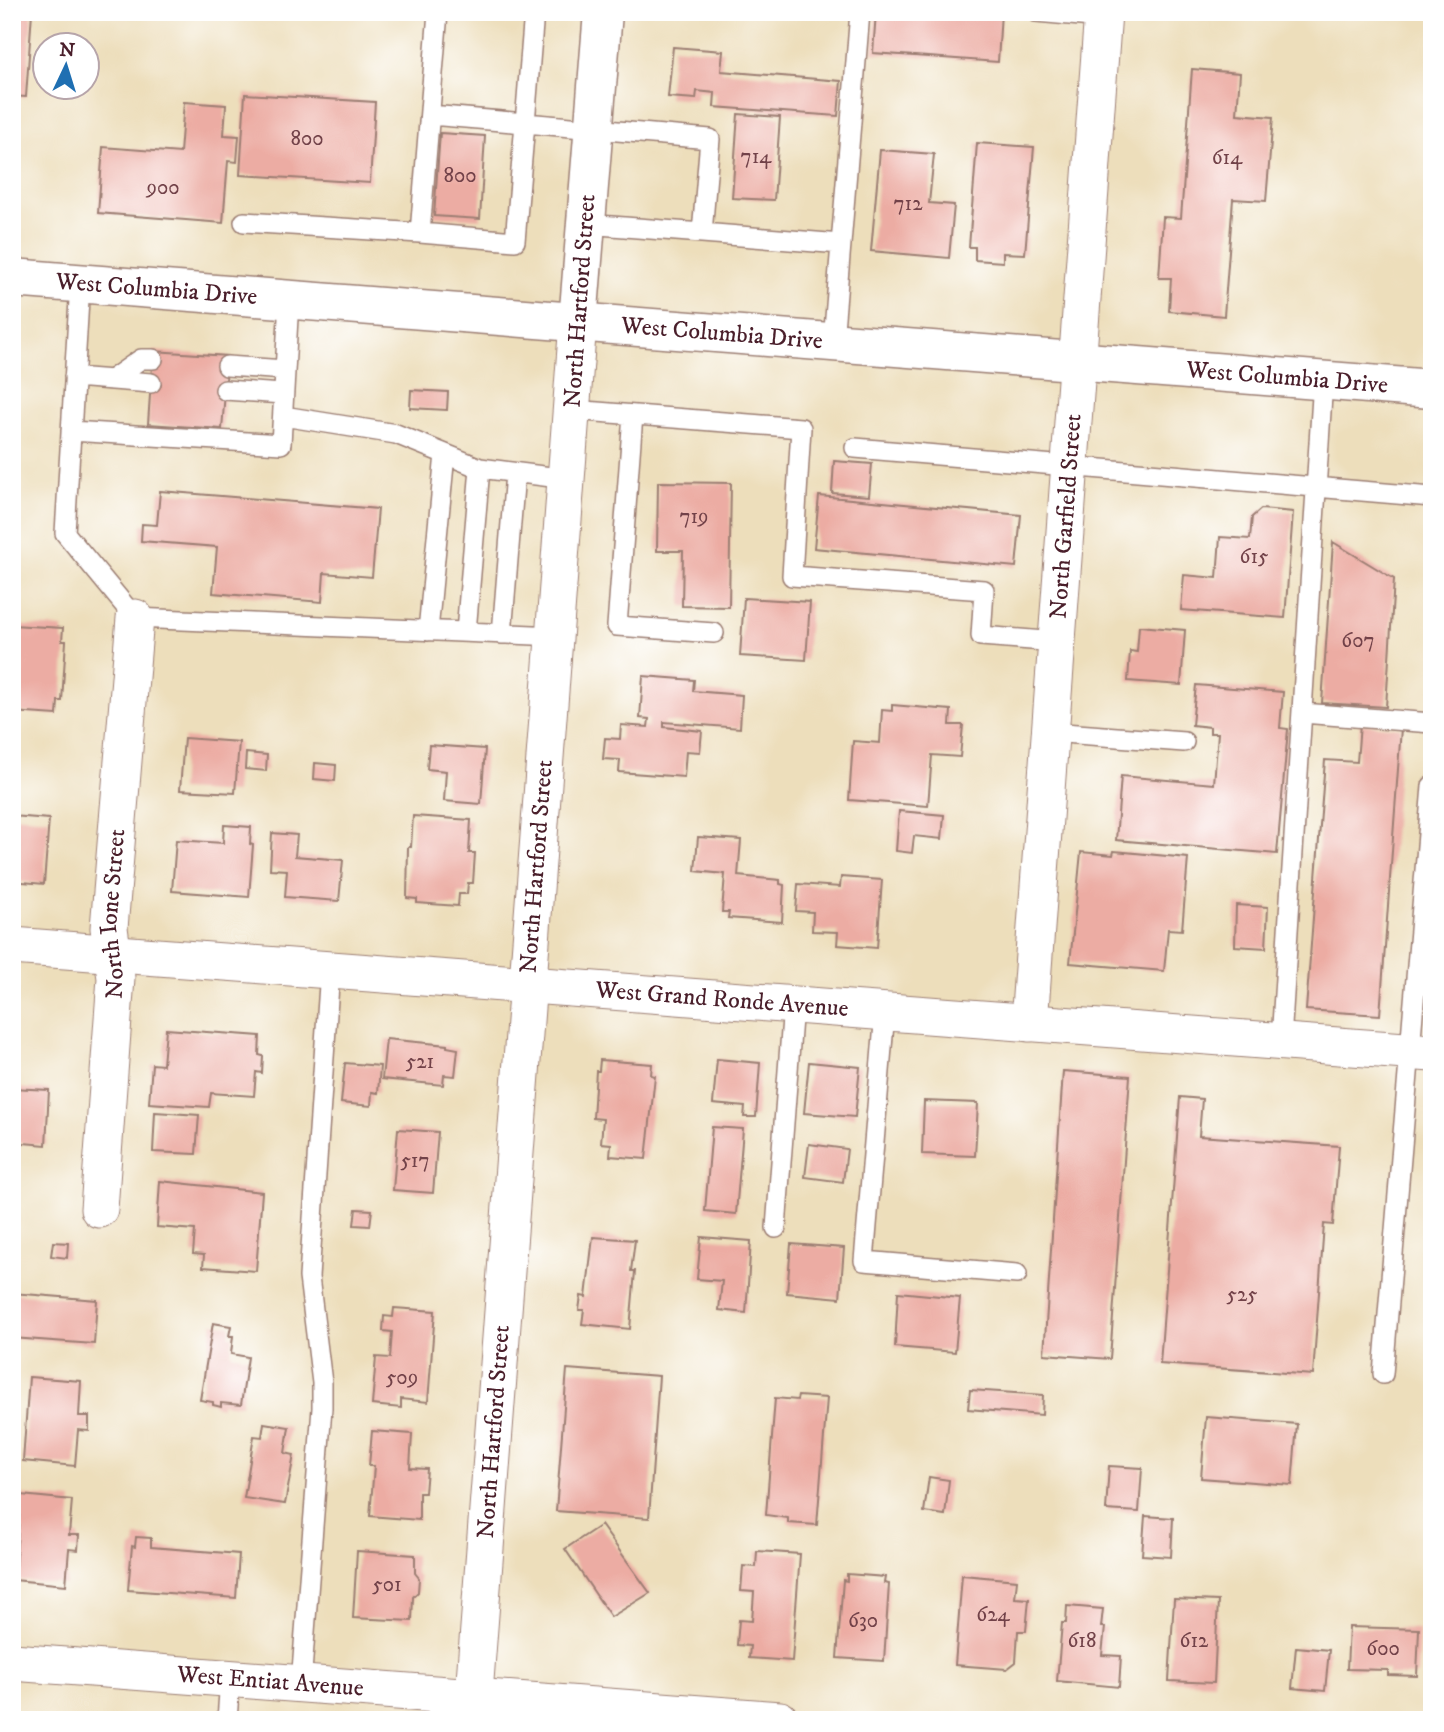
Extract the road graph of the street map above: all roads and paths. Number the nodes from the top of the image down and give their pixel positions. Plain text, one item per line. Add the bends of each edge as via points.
1 (438, 12) edge
2 (534, 12) edge
3 (603, 12) edge
4 (860, 12) edge
5 (1037, 12) edge
6 (1103, 15) edge
7 (430, 115) junction
8 (525, 123) junction
9 (593, 130) junction
10 (244, 222) dead end
11 (586, 223) junction
12 (420, 233) junction
13 (702, 233) junction
14 (841, 244) junction
15 (12, 278) edge
16 (80, 284) junction
17 (289, 300) junction
18 (578, 322) junction
19 (833, 342) junction
20 (153, 359) dead end
21 (1077, 361) junction
22 (227, 366) dead end
23 (285, 370) junction
24 (74, 377) junction
25 (111, 380) junction
26 (1323, 380) junction
27 (151, 383) dead end
28 (1432, 389) edge
29 (225, 390) dead end
30 (283, 394) junction
31 (572, 410) junction
32 (633, 415) junction
33 (283, 416) junction
34 (71, 431) junction
35 (855, 447) dead end
36 (445, 454) junction
37 (480, 468) junction
38 (1070, 468) junction
39 (515, 473) junction
40 (567, 479) junction
41 (1316, 486) junction
42 (1432, 497) edge
43 (135, 618) junction
44 (428, 631) junction
45 (466, 632) junction
46 (714, 633) dead end
47 (502, 634) junction
48 (556, 636) junction
49 (1057, 642) junction
50 (1302, 713) junction
51 (1432, 723) edge
52 (1050, 732) junction
53 (1184, 742) dead end
54 (1432, 786) edge
55 (12, 946) edge
56 (113, 954) junction
57 (330, 971) junction
58 (529, 985) junction
59 (793, 1005) junction
60 (885, 1012) junction
61 (1029, 1023) junction
62 (1281, 1041) junction
63 (1420, 1052) edge
64 (99, 1209) dead end
65 (776, 1228) dead end
66 (1017, 1274) dead end
67 (1383, 1374) dead end
68 (12, 1662) edge
69 (229, 1679) junction
70 (301, 1685) junction
71 (473, 1709) edge
72 (697, 1717) edge
73 (227, 1720) edge
74 (780, 1720) edge

1 - 7 lane
2 - 8 lane
3 - 9 main road, North Hartford Street
4 - 14 lane
5 - 6 lane
6 - 21 street, North Garfield Street
7 - 8 lane
7 - 12 lane
8 - 9 lane
8 - 12 lane via 515,241
9 - 11 main road, North Hartford Street
9 - 13 lane via 710,139
10 - 12 lane
11 - 13 lane
11 - 18 main road, North Hartford Street
13 - 14 lane
14 - 19 lane
15 - 16 main road, West Columbia Drive
16 - 17 main road, West Columbia Drive
16 - 24 lane
17 - 18 main road, West Columbia Drive
17 - 23 lane
18 - 19 main road, West Columbia Drive
18 - 31 street, North Hartford Street
19 - 21 main road, West Columbia Drive
20 - 25 lane via 141,359
21 - 26 main road, West Columbia Drive
21 - 38 street, North Garfield Street
22 - 23 lane
23 - 30 lane
24 - 25 lane
24 - 34 lane
25 - 27 lane
26 - 28 main road, West Columbia Drive
26 - 41 lane
29 - 30 lane
30 - 33 lane
31 - 32 lane
31 - 40 street, North Hartford Street
32 - 46 lane via 617,626
32 - 49 lane via 801,428 792,576 984,590 981,636
33 - 34 lane via 281,444
33 - 36 lane via 396,434
34 - 43 lane via 65,533
35 - 38 lane
36 - 37 lane
36 - 44 lane
37 - 39 lane
37 - 45 lane
38 - 41 lane
38 - 49 street, North Garfield Street
39 - 40 lane
39 - 47 lane
40 - 48 street, North Hartford Street
41 - 42 lane
41 - 50 lane
43 - 44 lane
43 - 56 street, North Ione Street via 109,928
44 - 45 lane
45 - 47 lane
47 - 48 lane
48 - 58 street, North Hartford Street
49 - 52 street, North Garfield Street
50 - 51 lane
50 - 62 lane
52 - 53 lane
52 - 61 street, North Garfield Street
54 - 63 lane
55 - 56 street, West Grand Ronde Avenue
56 - 57 street, West Grand Ronde Avenue
56 - 64 street, North Ione Street via 116,978
57 - 58 street, West Grand Ronde Avenue
57 - 70 lane via 309,1277 322,1418
58 - 59 street, West Grand Ronde Avenue
58 - 71 street, North Hartford Street
59 - 60 street, West Grand Ronde Avenue
59 - 65 lane
60 - 61 street, West Grand Ronde Avenue
60 - 66 lane via 864,1261
61 - 62 street, West Grand Ronde Avenue
62 - 63 street, West Grand Ronde Avenue
63 - 67 lane
68 - 69 street, West Entiat Avenue
69 - 70 street, West Entiat Avenue
69 - 73 lane
70 - 71 street, West Entiat Avenue
71 - 72 street, West Entiat Avenue
72 - 74 street, West Entiat Avenue

